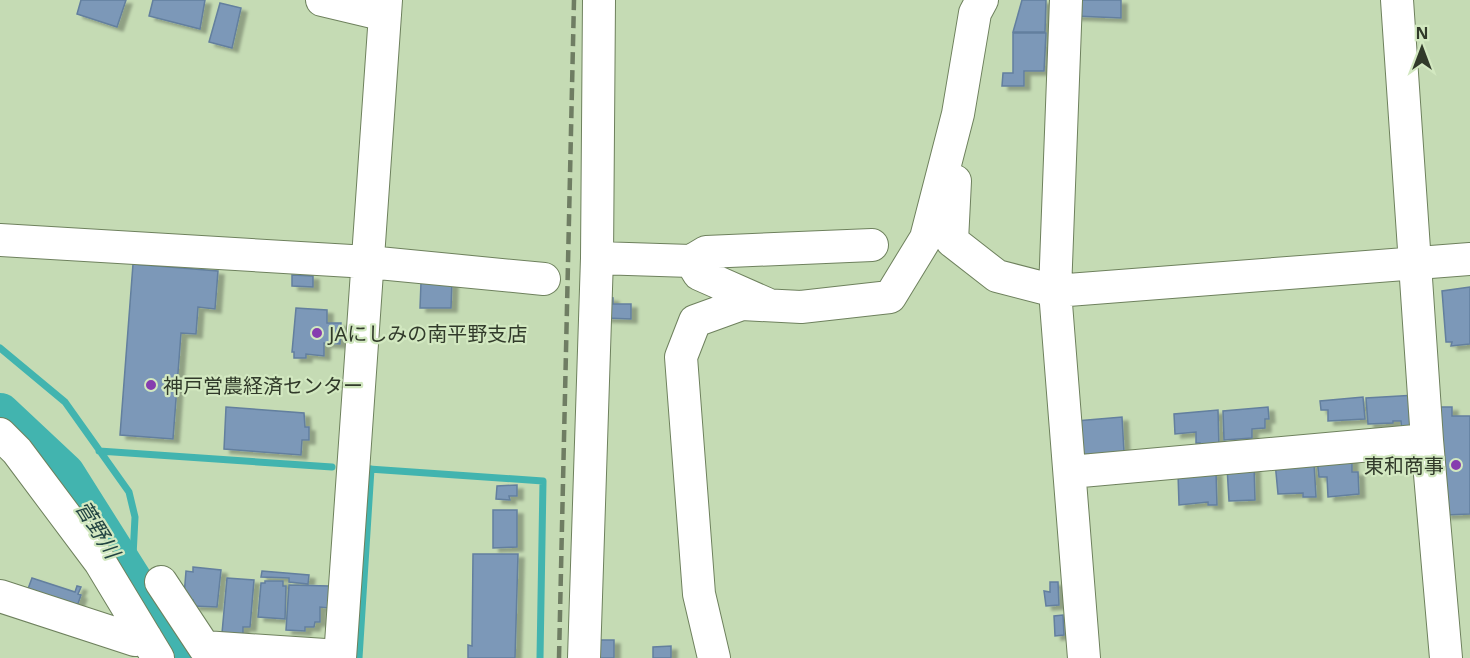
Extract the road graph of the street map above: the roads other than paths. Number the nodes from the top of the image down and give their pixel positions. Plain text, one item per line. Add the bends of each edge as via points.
1 (322, 0) edge
2 (599, 0) edge
3 (982, 0) edge
4 (1066, 0) edge
5 (1397, 0) edge
6 (385, 7) edge
7 (958, 114) junction
8 (0, 240) edge
9 (872, 245) dead end
10 (597, 258) junction
11 (1470, 259) edge
12 (691, 261) junction
13 (368, 262) junction
14 (1416, 263) junction
15 (544, 279) dead end
16 (1055, 291) junction
17 (770, 305) junction
18 (0, 434) edge
19 (1427, 440) junction
20 (1070, 472) junction
21 (161, 582) dead end
22 (0, 596) edge
23 (152, 648) edge
24 (207, 653) edge
25 (340, 657) edge
26 (584, 658) edge
27 (714, 658) edge
28 (1084, 658) edge
29 (1446, 658) edge

1 - 6 street
2 - 10 street
3 - 7 street via 975,13
4 - 16 street
5 - 14 street
6 - 13 street
7 - 16 street via 952,241 997,276
7 - 17 street via 926,238 890,297 801,307
8 - 13 street
9 - 12 street via 706,252
10 - 12 street
10 - 26 street
11 - 14 street
12 - 17 street via 699,274
13 - 15 street
13 - 25 street
14 - 16 street
14 - 19 street
16 - 20 street
17 - 27 street via 742,304 695,321 681,357 699,594
18 - 23 street via 100,562
19 - 20 street
19 - 29 street
20 - 28 street
21 - 24 street
22 - 23 street
24 - 25 street

